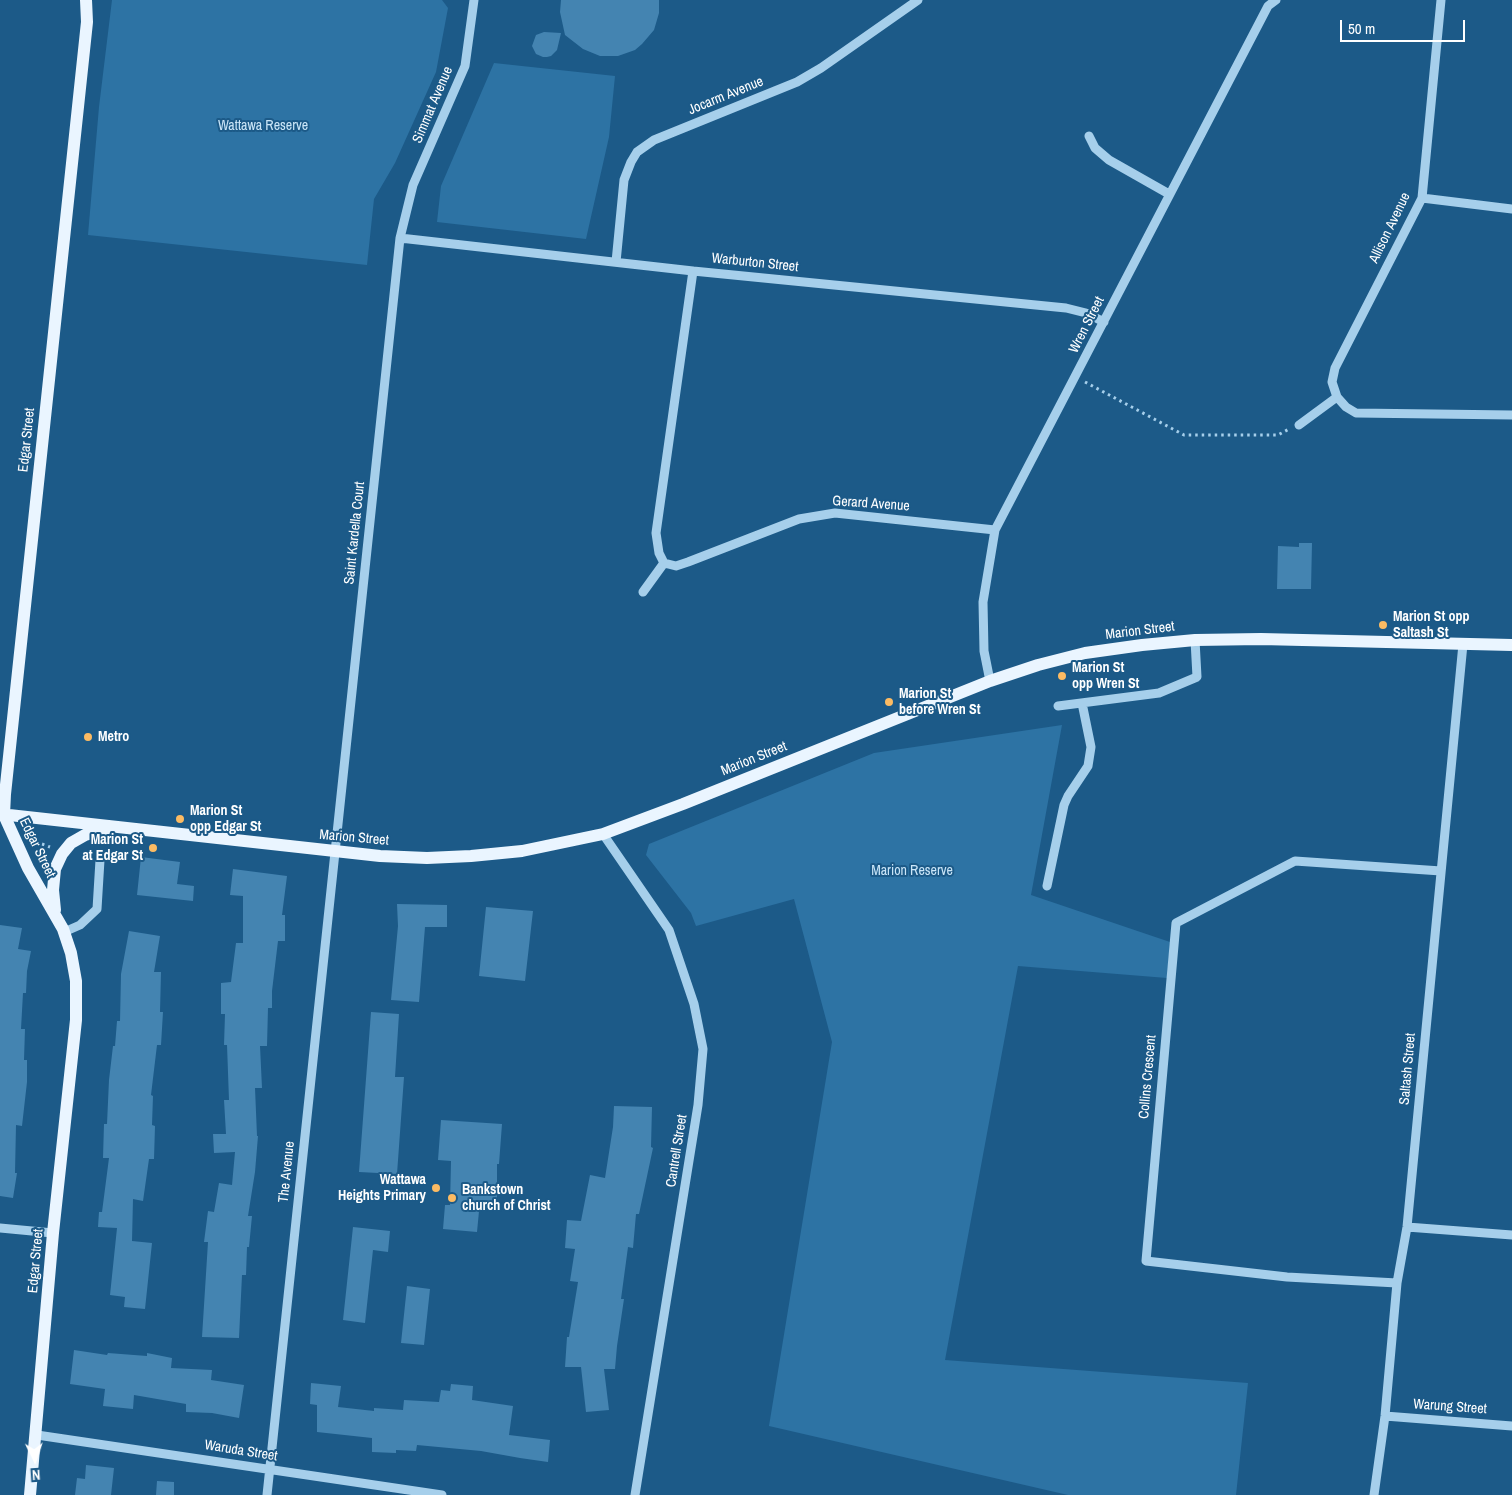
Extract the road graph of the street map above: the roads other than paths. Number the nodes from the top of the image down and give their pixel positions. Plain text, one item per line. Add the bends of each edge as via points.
1 (86, 0) edge
2 (474, 0) edge
3 (918, 0) edge
4 (1276, 0) edge
5 (1441, 0) edge
6 (1089, 136) dead end
7 (1170, 194) junction
8 (1422, 198) junction
9 (1512, 209) edge
10 (405, 217) joint
11 (400, 238) junction
12 (616, 262) junction
13 (693, 271) junction
14 (1104, 322) junction
15 (1337, 397) junction
16 (1512, 415) edge
17 (1299, 425) road end
18 (995, 530) junction
19 (664, 563) junction
20 (643, 592) dead end
21 (1195, 640) junction
22 (1464, 644) junction
23 (1512, 645) edge
24 (990, 681) junction
25 (1082, 703) junction
26 (1058, 706) dead end
27 (2, 814) edge
28 (113, 827) junction
29 (603, 834) junction
30 (334, 852) junction
31 (100, 860) dead end
32 (1441, 871) junction
33 (1047, 886) dead end
34 (55, 915) junction
35 (64, 932) junction
36 (1407, 1226) junction
37 (0, 1228) edge
38 (53, 1233) junction
39 (1512, 1235) edge
40 (1398, 1283) junction
41 (1385, 1416) junction
42 (1512, 1426) edge
43 (36, 1435) junction
44 (270, 1469) junction
45 (30, 1495) edge
46 (267, 1495) edge
47 (442, 1495) edge
48 (635, 1495) edge
49 (1374, 1495) edge

1 - 27 main road, Edgar Street via 86,32
2 - 10 street, Simmat Avenue via 465,66 414,185
3 - 12 street, Jocarm Avenue via 797,82 654,140 638,152 624,180
4 - 7 street, Wren Street via 1268,6
5 - 8 street, Allison Avenue
6 - 7 street via 1095,148 1109,160
7 - 14 street, Wren Street
8 - 9 street
8 - 15 street, Allison Avenue via 1335,368 1332,382
10 - 11 street, Saint Kardella Court
11 - 12 street, Warburton Street
11 - 30 street, Saint Kardella Court
12 - 13 street, Warburton Street
13 - 14 street, Warburton Street via 1066,308
13 - 19 street via 656,533
14 - 18 street, Wren Street
15 - 16 street via 1356,413
15 - 17 street
18 - 19 street, Gerard Avenue via 834,513 799,519 676,566
18 - 24 street, Wren Street via 983,602 984,651
19 - 20 street
21 - 22 main road, Marion Street
21 - 24 main road, Marion Street via 1085,653
21 - 25 street via 1196,677 1159,693
22 - 23 main road, Marion Street
22 - 32 street, Saltash Street
24 - 29 main road, Marion Street
25 - 26 street
25 - 33 street via 1090,757 1088,766 1064,805
27 - 28 main road, Marion Street
27 - 34 main road, Edgar Street
28 - 30 main road, Marion Street
28 - 34 main road via 85,835 71,843 62,854 55,869
29 - 30 main road, Marion Street via 522,851 471,856 389,857
29 - 48 street, Cantrell Street via 669,930 694,1004 702,1049 698,1105
30 - 44 street, The Avenue
31 - 35 street via 96,909 80,925
32 - 36 street, Saltash Street
32 - 40 street, Collins Crescent via 1295,861 1176,923 1146,1261 1287,1277
34 - 35 main road, Edgar Street
35 - 38 main road, Edgar Street via 76,981 76,1020
36 - 39 street
36 - 40 street, Saltash Street
37 - 38 street
38 - 43 main road, Edgar Street
40 - 41 street, Saltash Street
41 - 42 street, Warung Street
41 - 49 street, Saltash Street
43 - 44 street, Waruda Street
43 - 45 main road, Edgar Street
44 - 46 street, The Avenue
44 - 47 street, Waruda Street

